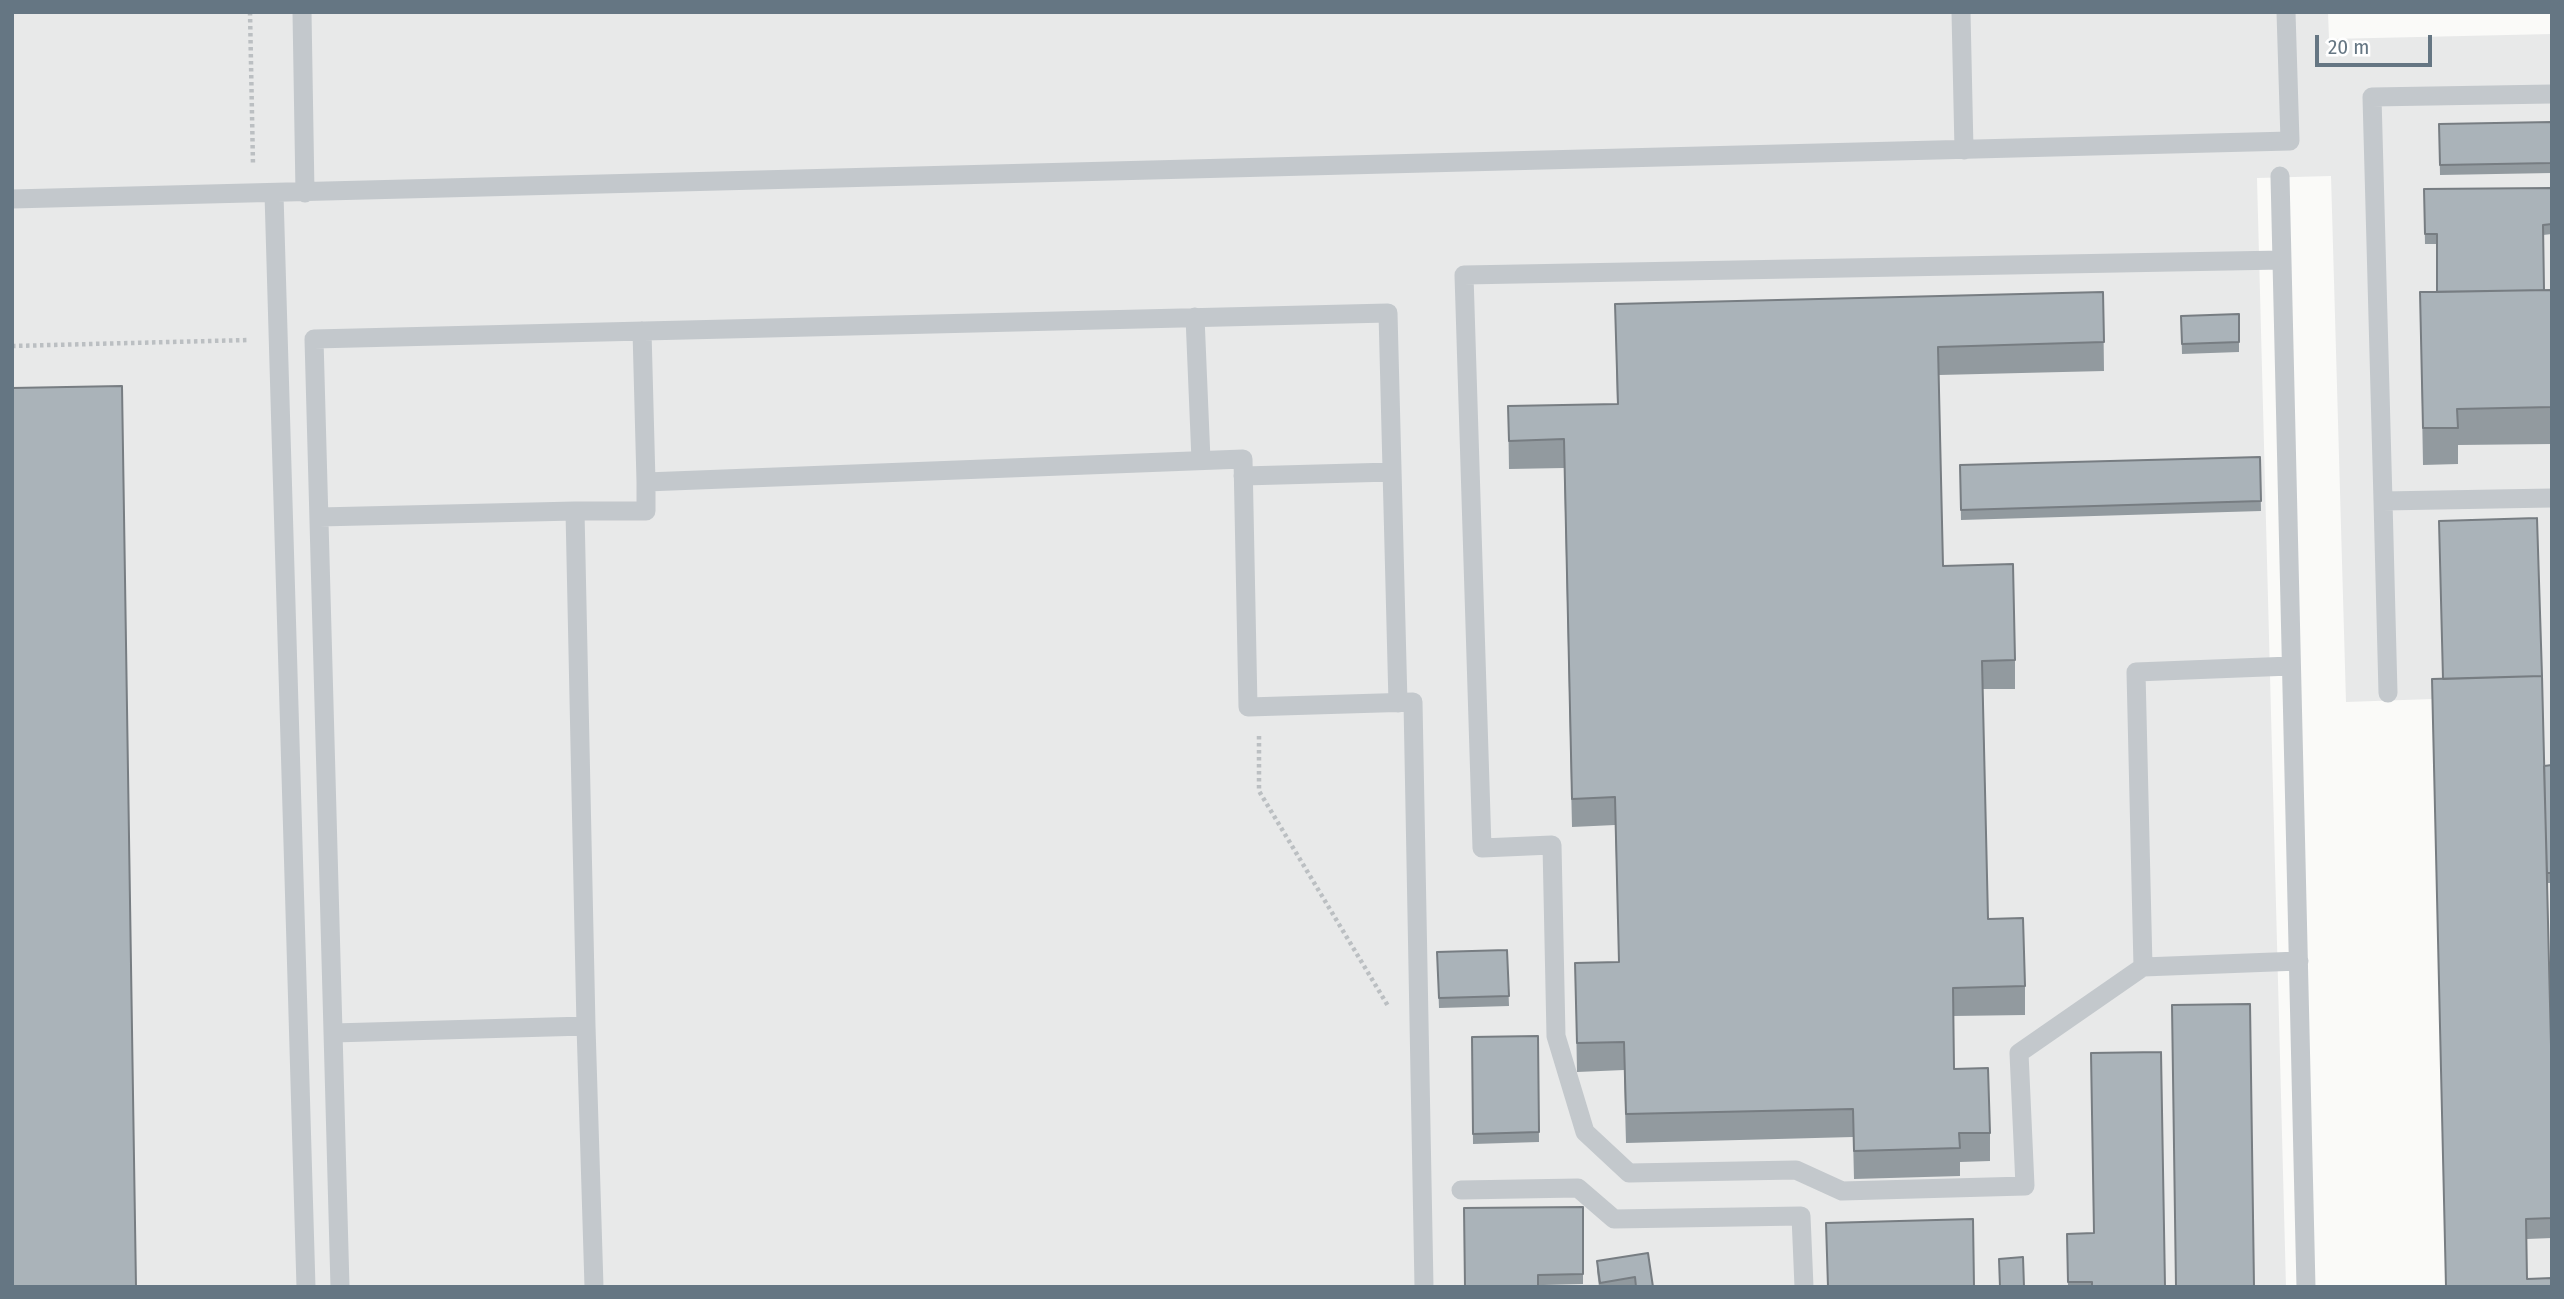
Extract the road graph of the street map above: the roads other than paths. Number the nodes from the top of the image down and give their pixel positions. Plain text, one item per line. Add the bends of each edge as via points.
1 (302, 12) edge
2 (1961, 12) edge
3 (2286, 12) edge
4 (2552, 94) edge
5 (1964, 150) junction
6 (2280, 176) dead end
7 (305, 193) junction
8 (274, 194) junction
9 (12, 199) edge
10 (2282, 260) junction
11 (1195, 317) junction
12 (642, 331) junction
13 (1201, 460) junction
14 (1392, 472) junction
15 (1243, 476) junction
16 (646, 482) junction
17 (2552, 498) edge
18 (2383, 500) junction
19 (575, 511) junction
20 (319, 517) junction
21 (2291, 666) junction
22 (2388, 693) dead end
23 (1398, 703) junction
24 (2299, 961) junction
25 (2143, 967) junction
26 (586, 1026) junction
27 (333, 1033) junction
28 (1461, 1190) dead end
29 (306, 1287) edge
30 (340, 1287) edge
31 (594, 1287) edge
32 (1424, 1287) edge
33 (1804, 1287) edge
34 (2306, 1287) edge

1 - 7 lane
2 - 5 lane
3 - 5 lane via 2290,141
4 - 18 lane via 2372,97
5 - 7 lane
6 - 10 lane
7 - 8 lane
8 - 9 lane
8 - 29 lane
10 - 21 lane
10 - 25 lane via 1464,275 1482,848 1552,845 1556,1036 1586,1132 1629,1173 1796,1170 1842,1191 2025,1186 2019,1053
11 - 12 lane
11 - 13 lane
11 - 14 lane via 1388,313
12 - 16 lane
12 - 20 lane via 314,339
13 - 15 lane via 1243,459
13 - 16 lane
14 - 15 lane
14 - 23 lane
15 - 23 lane via 1248,707
16 - 19 lane via 646,511
17 - 18 lane
18 - 22 lane
19 - 20 lane
19 - 26 lane
20 - 27 lane
21 - 24 lane
21 - 25 lane via 2136,672
23 - 32 lane via 1413,702
24 - 25 lane
24 - 34 lane
26 - 27 lane
26 - 31 lane
27 - 30 lane
28 - 33 lane via 1578,1188 1614,1219 1801,1216

